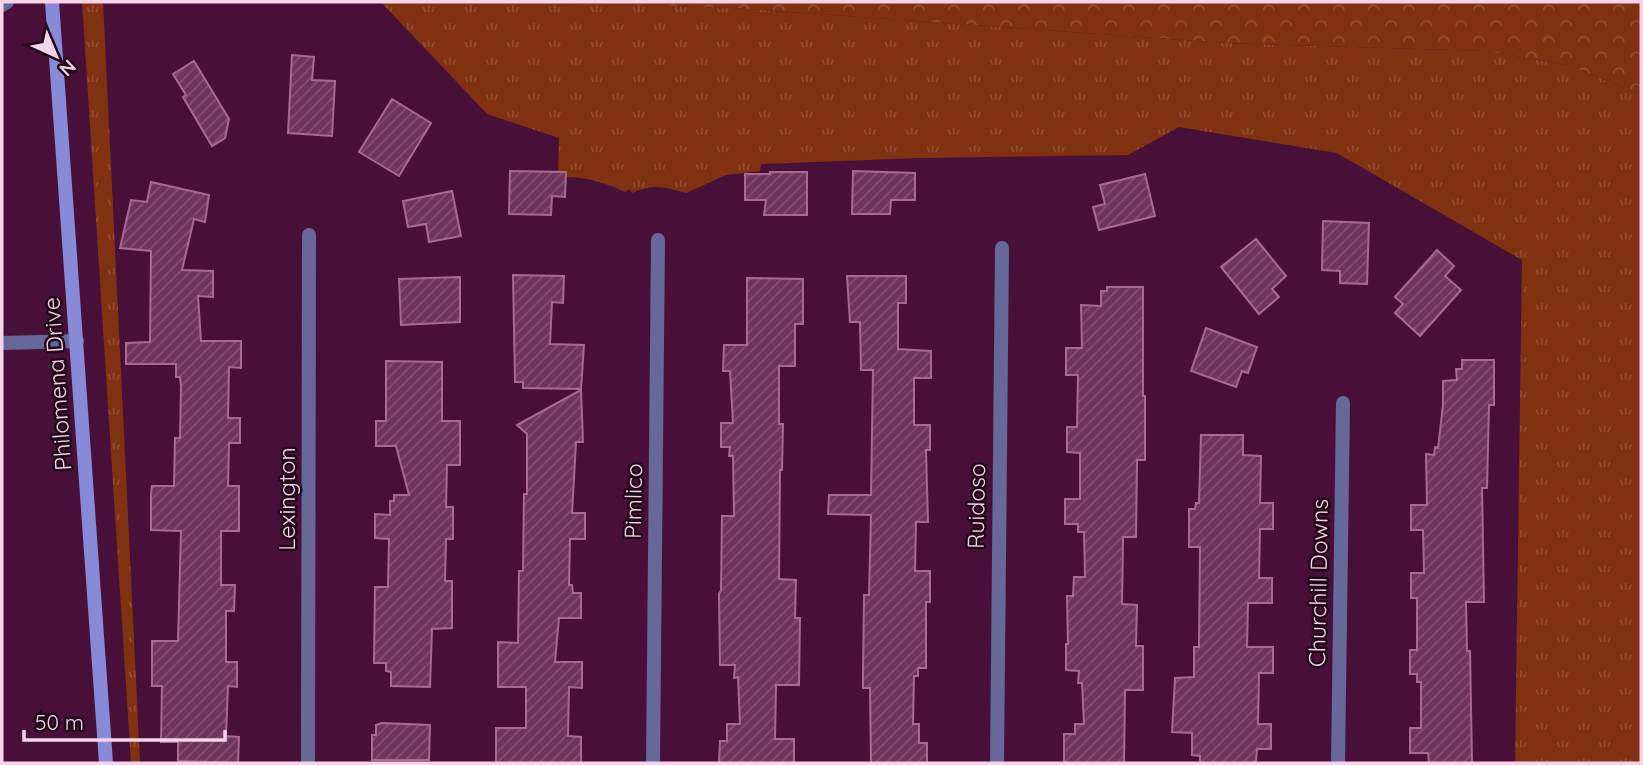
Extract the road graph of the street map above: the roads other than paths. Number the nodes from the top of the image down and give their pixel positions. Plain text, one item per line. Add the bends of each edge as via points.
1 (7, 2) edge
2 (52, 2) edge
3 (2, 5) edge
4 (309, 235) dead end
5 (658, 240) dead end
6 (1002, 248) dead end
7 (77, 341) junction
8 (2, 343) edge
9 (1343, 403) dead end
10 (106, 763) edge
11 (308, 763) edge
12 (653, 763) edge
13 (997, 763) edge
14 (1338, 763) edge

1 - 3 street
2 - 7 street, Philomena Drive
4 - 11 street, Lexington
5 - 12 street, Pimlico
6 - 13 street, Ruidoso
7 - 8 street
7 - 10 street, Philomena Drive
9 - 14 street, Churchill Downs

